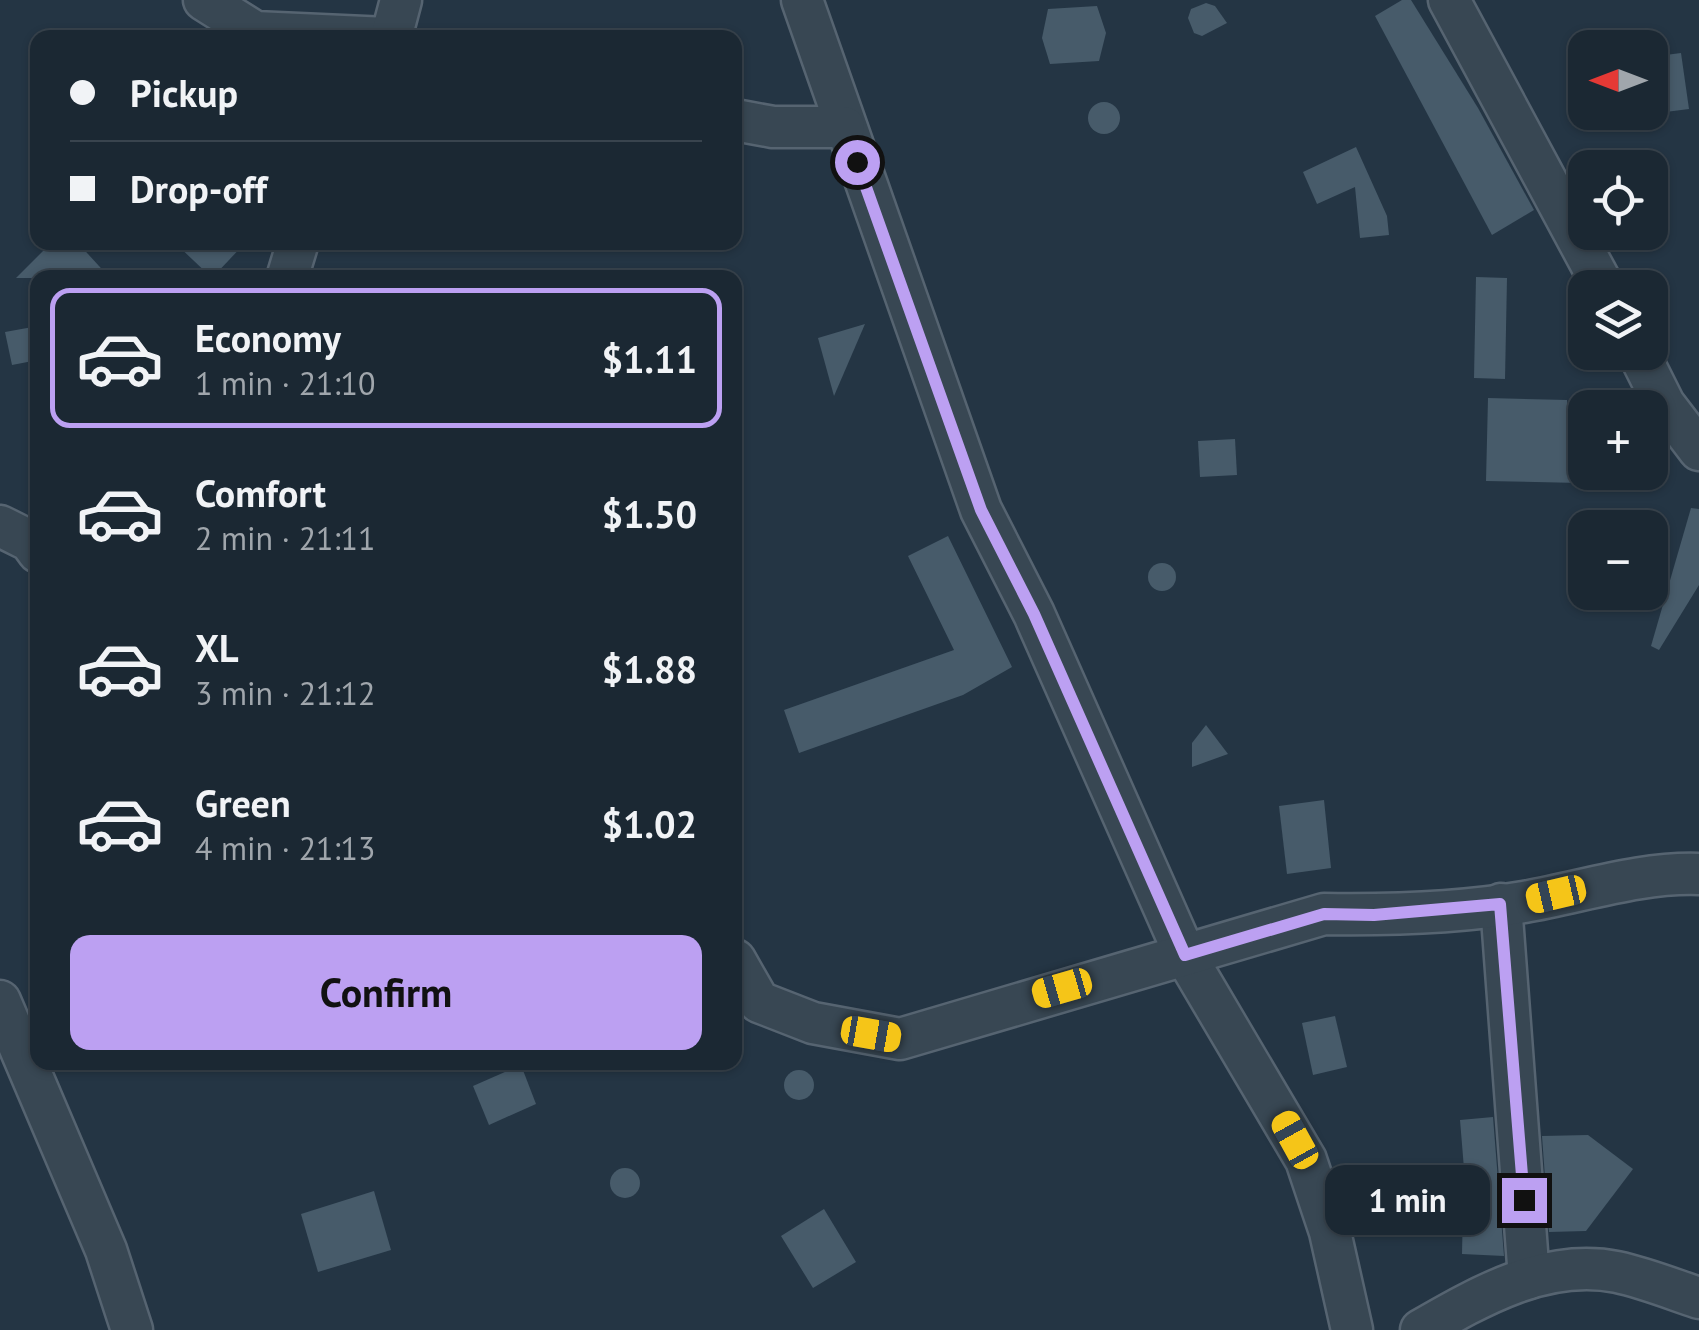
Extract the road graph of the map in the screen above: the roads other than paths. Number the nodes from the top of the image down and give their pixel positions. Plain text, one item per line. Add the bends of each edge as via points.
1 (204, 0) edge
2 (401, 0) edge
3 (802, 0) edge
4 (1449, 0) edge
5 (252, 30) edge
6 (392, 30) edge
7 (742, 121) edge
8 (844, 127) junction
9 (1594, 270) edge
10 (1647, 370) edge
11 (1699, 450) edge
12 (0, 526) edge
13 (30, 541) edge
14 (1699, 874) edge
15 (1500, 904) junction
16 (1185, 955) junction
17 (742, 973) edge
18 (0, 1000) edge
19 (1530, 1278) junction
20 (1699, 1298) edge
21 (132, 1330) edge
22 (1352, 1330) edge
23 (1420, 1330) edge

1 - 5 street
2 - 6 street
3 - 8 street
4 - 9 street
7 - 8 street
8 - 16 street via 981,510
10 - 11 street
12 - 13 street
14 - 15 street
15 - 16 street via 1324,914
15 - 19 street
16 - 17 street via 900,1039 814,1023 758,1002
16 - 22 street via 1306,1160
18 - 21 street via 106,1250
19 - 20 street via 1574,1268 1617,1272
19 - 23 street

